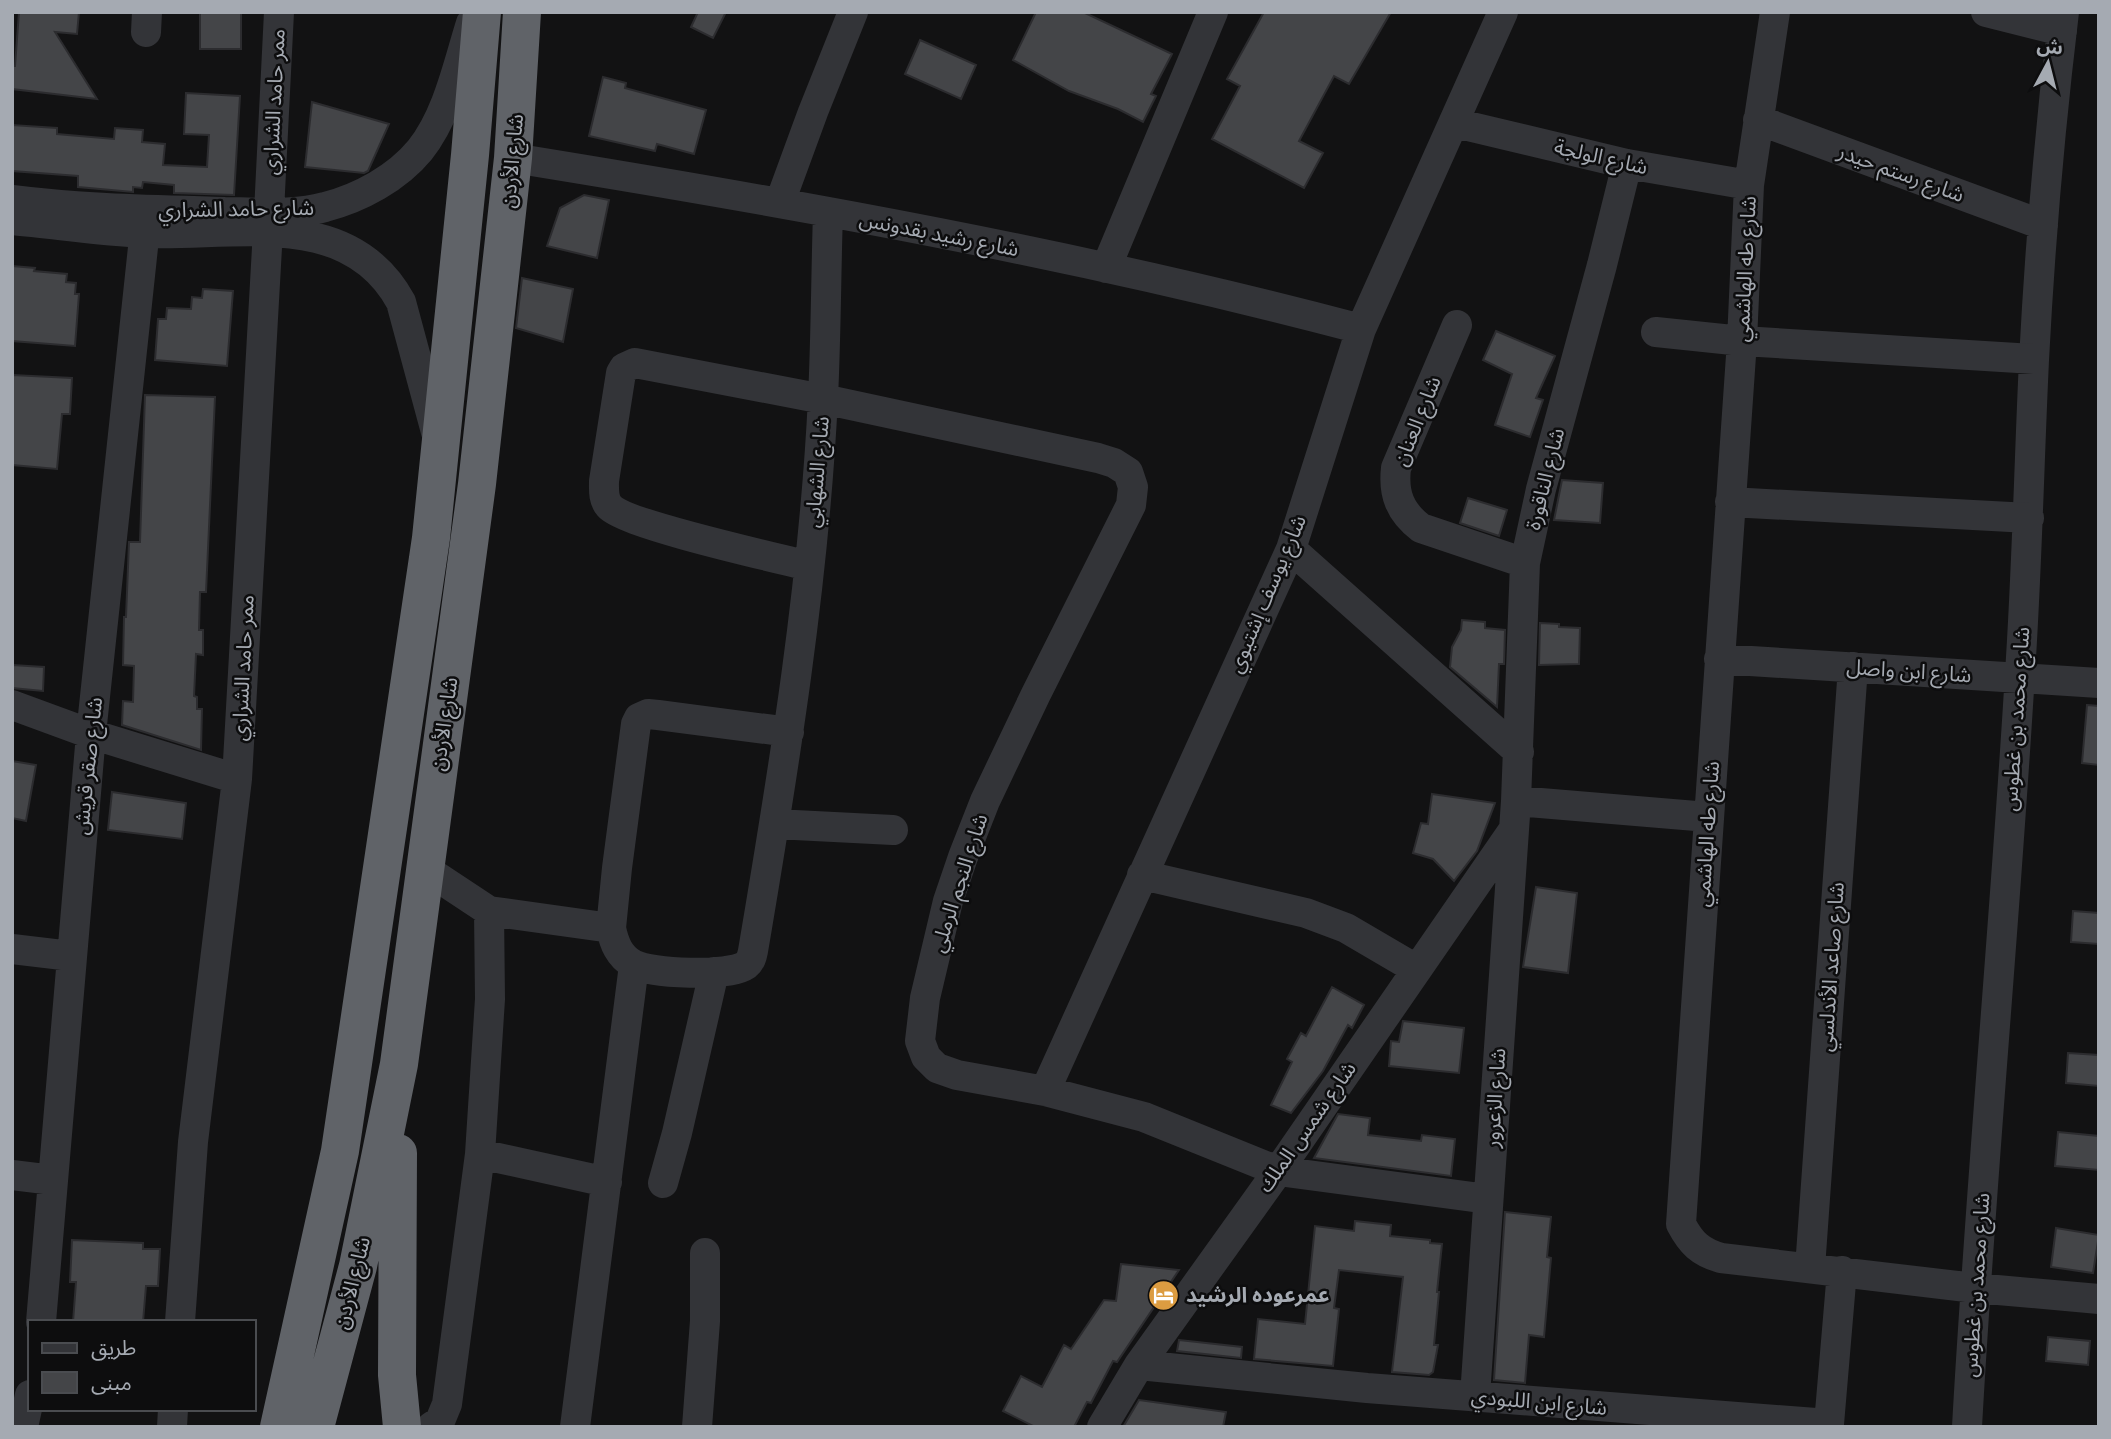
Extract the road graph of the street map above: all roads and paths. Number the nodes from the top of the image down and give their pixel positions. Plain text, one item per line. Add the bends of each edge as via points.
1 (279, 12) edge
2 (475, 12) edge
3 (482, 12) edge
4 (522, 12) edge
5 (853, 12) edge
6 (1213, 12) edge
7 (1503, 12) edge
8 (1775, 12) edge
9 (1986, 12) edge
10 (2063, 22) edge
11 (1758, 120) junction
12 (1455, 123) junction
13 (513, 158) junction
14 (1627, 164) junction
15 (1749, 185) junction
16 (12, 200) edge
17 (780, 201) junction
18 (828, 212) junction
19 (12, 220) edge
20 (146, 222) junction
21 (269, 222) junction
22 (2043, 225) junction
23 (1106, 268) junction
24 (1457, 325) dead end
25 (1361, 329) junction
26 (1656, 332) dead end
27 (1742, 341) junction
28 (2034, 359) junction
29 (823, 399) junction
30 (441, 449) junction
31 (1730, 502) junction
32 (2029, 518) junction
33 (1291, 549) junction
34 (1525, 563) junction
35 (809, 566) junction
36 (1719, 659) junction
37 (1853, 667) junction
38 (2020, 678) junction
39 (2099, 683) edge
40 (12, 705) edge
41 (789, 732) junction
42 (91, 734) junction
43 (1519, 752) junction
44 (236, 779) junction
45 (1515, 815) junction
46 (1708, 817) junction
47 (775, 824) junction
48 (892, 830) dead end
49 (424, 868) junction
50 (1142, 874) junction
51 (489, 911) junction
52 (611, 928) junction
53 (12, 949) edge
54 (71, 956) junction
55 (634, 965) junction
56 (1416, 969) junction
57 (714, 972) junction
58 (399, 1064) junction
59 (1045, 1091) junction
60 (480, 1154) junction
61 (1278, 1171) junction
62 (12, 1175) edge
63 (52, 1180) junction
64 (607, 1182) junction
65 (663, 1183) dead end
66 (1488, 1199) junction
67 (705, 1253) dead end
68 (1810, 1268) junction
69 (1842, 1271) junction
70 (1975, 1288) junction
71 (2099, 1299) edge
72 (41, 1320) edge
73 (180, 1320) edge
74 (1139, 1365) junction
75 (1475, 1396) junction
76 (28, 1404) edge
77 (1677, 1420) edge
78 (1830, 1425) edge
79 (23, 1427) edge
80 (279, 1427) edge
81 (315, 1427) edge
82 (402, 1427) edge
83 (431, 1427) edge
84 (575, 1427) edge
85 (697, 1427) edge
86 (1102, 1427) edge
87 (1967, 1427) edge

1 - 21 street, ممر حامد الشراري
2 - 21 street, شارع حامد الشراري via 442,112 418,152 353,198
3 - 30 highway, شارع الأردن
4 - 13 highway, شارع الأردن
5 - 17 street
6 - 23 street
7 - 12 street, شارع يوسف إشتيوي
8 - 11 street, شارع طه الهاشمي
9 - 10 street
10 - 22 street, شارع محمد بن غطوس
11 - 15 street, شارع طه الهاشمي
11 - 22 street, شارع رستم حيدر
12 - 14 street, شارع الولجة
12 - 25 street, شارع يوسف إشتيوي
13 - 17 street, شارع رشيد بقدونس
13 - 49 highway, شارع الأردن via 471,540
14 - 15 street, شارع الولجة
14 - 34 street, شارع الناقورة
15 - 27 street, شارع طه الهاشمي
16 - 20 street, شارع حامد الشراري
17 - 18 street, شارع رشيد بقدونس
18 - 23 street, شارع رشيد بقدونس
18 - 29 street, شارع الشهابي
19 - 20 street, شارع حامد الشراري
20 - 21 street, شارع حامد الشراري
20 - 42 street, شارع صقر قريش
21 - 30 street, شارع حامد الشراري via 328,239 364,259 392,286 401,302
21 - 44 street, ممر حامد الشراري
22 - 28 street, شارع محمد بن غطوس
23 - 25 street, شارع رشيد بقدونس
24 - 34 street, شارع العنان via 1396,468 1398,502 1421,528
25 - 33 street, شارع يوسف إشتيوي
26 - 27 street
27 - 28 street
27 - 31 street, شارع طه الهاشمي
28 - 32 street, شارع محمد بن غطوس
29 - 35 street, شارع الشهابي
29 - 35 street, شارع النجم الرملي via 635,363 621,373 604,481 609,506 621,515
29 - 59 street, شارع النجم الرملي via 1098,458 1128,472 1133,487 1131,505 985,801 948,901 925,998 920,1041 937,1068
30 - 80 highway, شارع الأردن via 340,1151
31 - 32 street
31 - 36 street, شارع طه الهاشمي
32 - 38 street, شارع محمد بن غطوس
33 - 43 street
33 - 50 street, شارع يوسف إشتيوي
34 - 43 street, شارع الناقورة
35 - 41 street, شارع الشهابي
36 - 37 street, شارع ابن واصل
36 - 46 street, شارع طه الهاشمي
37 - 38 street, شارع ابن واصل
37 - 68 street, شارع صاعد الأندلسي
38 - 39 street, شارع ابن واصل
38 - 70 street, شارع محمد بن غطوس
40 - 42 street
41 - 47 street, شارع الشهابي
41 - 52 street via 648,714 639,718
42 - 44 street
42 - 54 street, شارع صقر قريش
43 - 45 street, شارع الناقورة
44 - 73 street, ممر حامد الشراري via 193,1142
45 - 46 street
45 - 56 street, شارع شمس الملك
45 - 66 street, شارع الزعرور
46 - 68 street, شارع طه الهاشمي via 1681,1224 1692,1243 1707,1254
47 - 48 street
47 - 57 street, شارع الشهابي via 751,960 737,969
49 - 51 street
49 - 58 highway, شارع الأردن
50 - 56 street via 1306,913 1346,928
50 - 59 street, شارع يوسف إشتيوي
51 - 52 street
51 - 60 street via 490,999
52 - 55 street via 618,950
53 - 54 street
54 - 63 street, شارع صقر قريش
55 - 57 street, شارع الشهابي via 679,973
55 - 64 street
56 - 61 street, شارع شمس الملك
57 - 65 street
58 - 81 highway, شارع الأردن via 358,1266
58 - 82 highway via 397,1375
59 - 61 street, شارع النجم الرملي via 1144,1117
60 - 64 street
60 - 83 street via 447,1404 440,1421
61 - 66 street, شارع النجم الرملي
61 - 74 street, شارع شمس الملك
62 - 63 street
63 - 72 street, شارع صقر قريش
64 - 84 street
66 - 75 street, شارع الزعرور
67 - 85 street via 706,1310
68 - 69 street, شارع طه الهاشمي
69 - 70 street, شارع طه الهاشمي
69 - 78 street, شارع ابن اللبودي
70 - 71 street, شارع طه الهاشمي
70 - 87 street, شارع محمد بن غطوس
74 - 75 street, شارع ابن اللبودي
74 - 86 street, شارع شمس الملك
75 - 77 street, شارع ابن اللبودي
76 - 79 street
77 - 78 street, شارع ابن اللبودي

